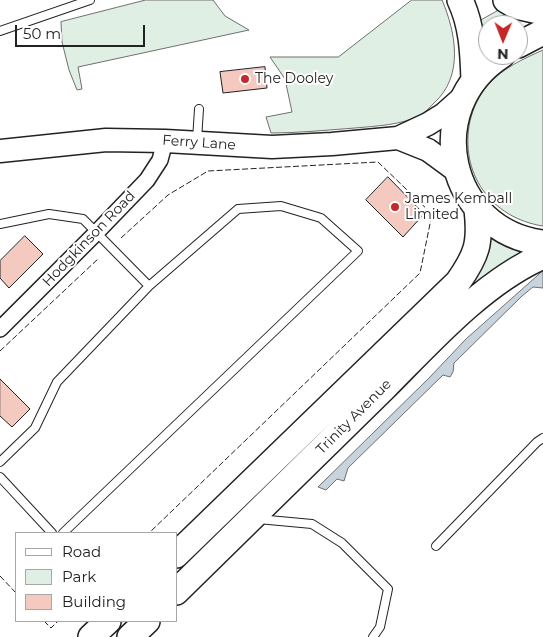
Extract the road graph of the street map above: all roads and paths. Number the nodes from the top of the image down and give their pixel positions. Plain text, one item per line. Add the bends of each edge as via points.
1 (90, 0) edge
2 (460, 0) edge
3 (506, 0) edge
4 (543, 12) edge
5 (0, 31) edge
6 (543, 32) edge
7 (528, 40) edge
8 (489, 65) edge
9 (468, 89) junction
10 (199, 109) dead end
11 (398, 138) junction
12 (166, 141) junction
13 (197, 143) junction
14 (0, 151) edge
15 (458, 172) junction
16 (478, 209) junction
17 (4, 223) edge
18 (0, 228) edge
19 (96, 233) junction
20 (543, 243) edge
21 (543, 256) edge
22 (149, 286) junction
23 (0, 329) edge
24 (543, 438) edge
25 (0, 462) edge
26 (0, 477) edge
27 (252, 518) junction
28 (51, 532) edge
29 (64, 532) edge
30 (436, 546) dead end
31 (178, 553) edge
32 (178, 590) edge
33 (107, 622) edge
34 (146, 622) edge
35 (92, 637) edge
36 (130, 637) edge
37 (374, 637) edge

1 - 5 lane
2 - 9 main road via 469,23 473,49
3 - 4 main road via 516,6
6 - 7 main road
8 - 9 main road
9 - 11 street, Ferry Lane via 444,114
9 - 15 main road via 457,111 453,135
10 - 13 lane
11 - 13 street, Ferry Lane via 262,147
11 - 15 street, Ferry Lane via 428,150
12 - 13 street, Ferry Lane
12 - 14 street, Ferry Lane via 106,140
12 - 19 street, Hodgkinson Road via 154,171
15 - 16 main road
16 - 20 main road via 511,234 530,242
16 - 31 main road, Trinity Avenue via 476,254 458,282
17 - 18 lane
17 - 19 lane via 49,214 74,216 84,219
19 - 22 lane
19 - 23 street, Hodgkinson Road
21 - 27 main road, Trinity Avenue via 484,292
22 - 25 lane via 57,382 35,428
22 - 29 lane via 238,209 280,206 321,218 358,251
24 - 30 lane
26 - 28 lane
27 - 32 main road, Trinity Avenue
27 - 37 lane via 312,524 342,543 388,589 380,627
33 - 35 main road
34 - 36 main road

